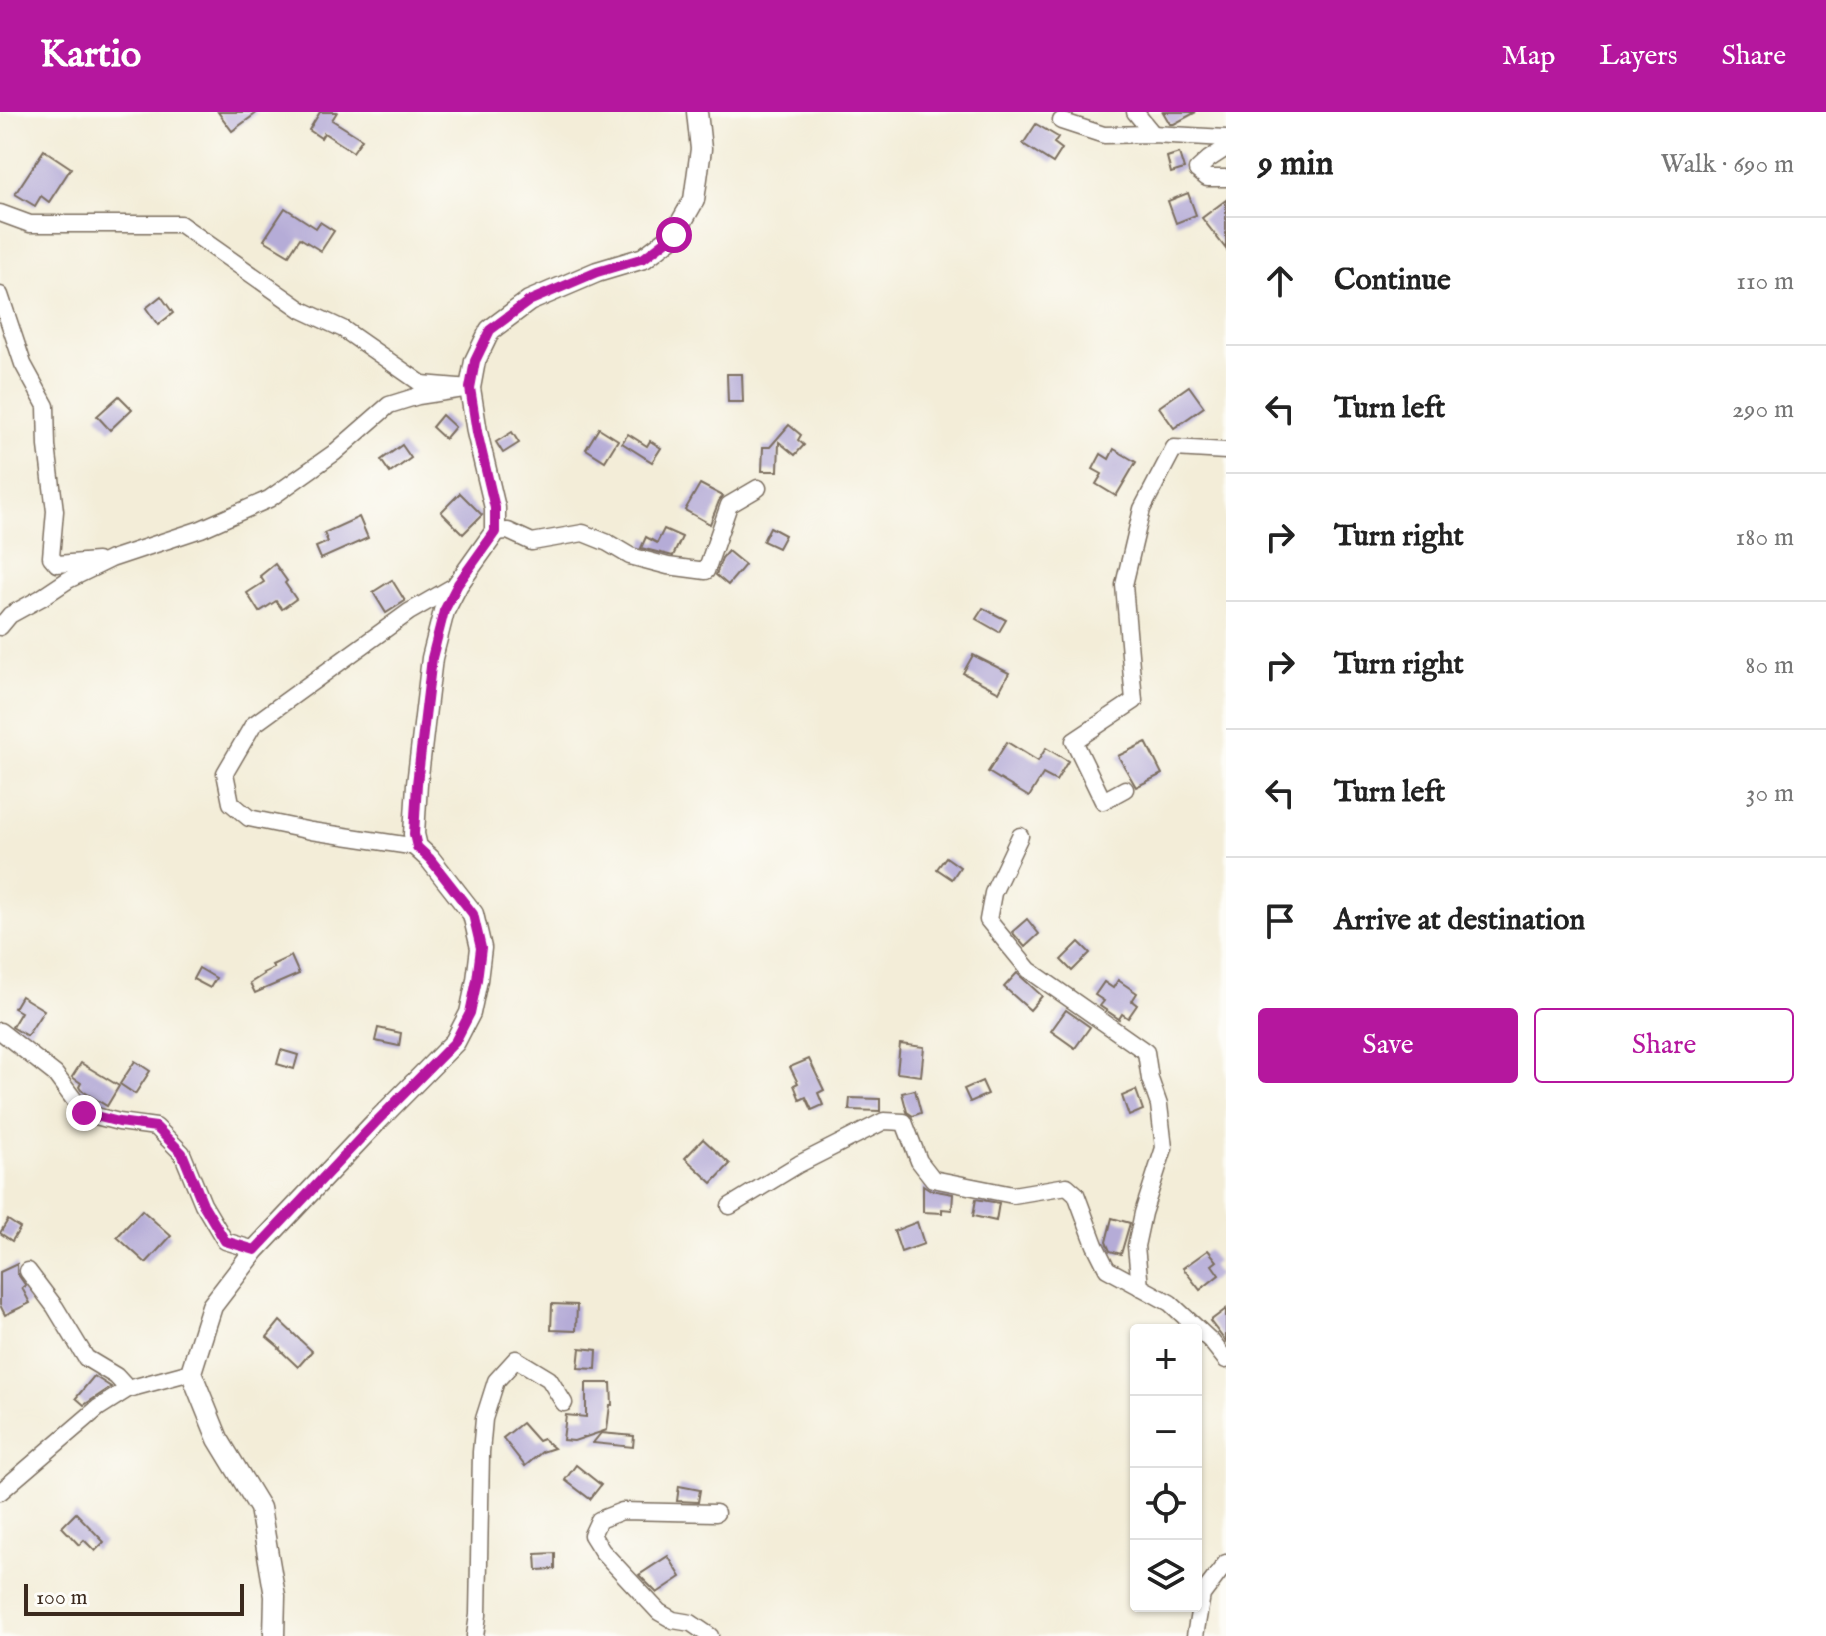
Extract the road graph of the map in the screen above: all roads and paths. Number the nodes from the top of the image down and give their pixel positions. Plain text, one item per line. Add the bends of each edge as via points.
1 (697, 112) edge
2 (1135, 112) edge
3 (1061, 121) dead end
4 (1153, 134) junction
5 (1226, 138) edge
6 (1226, 148) edge
7 (1226, 178) edge
8 (0, 213) edge
9 (0, 295) edge
10 (470, 388) junction
11 (1226, 451) edge
12 (758, 488) dead end
13 (495, 532) junction
14 (111, 559) junction
15 (458, 584) junction
16 (0, 627) edge
17 (1125, 789) dead end
18 (1020, 836) dead end
19 (417, 847) junction
20 (0, 1031) edge
21 (730, 1206) dead end
22 (255, 1250) junction
23 (28, 1271) dead end
24 (1140, 1287) junction
25 (1226, 1360) edge
26 (191, 1372) junction
27 (128, 1389) junction
28 (564, 1403) dead end
29 (0, 1492) edge
30 (716, 1513) dead end
31 (1226, 1563) edge
32 (274, 1636) edge
33 (475, 1636) edge
34 (710, 1636) edge
35 (1195, 1636) edge

1 - 10 street via 701,149 694,200 674,235 644,258 529,301 490,330 475,361
2 - 4 street
3 - 4 street via 1104,135
4 - 5 street
6 - 7 street via 1197,170 1207,178
8 - 10 street via 30,224 180,224 302,310 343,329 422,384
9 - 14 street via 23,364 46,406 55,511 51,557 57,564
10 - 13 street via 495,508
10 - 14 street via 389,405 269,499
11 - 17 street via 1174,448 1142,509 1124,585 1134,701 1074,741 1103,801
12 - 13 street via 729,505 706,571 630,556 583,533 532,542 508,531
13 - 15 street
14 - 16 street via 10,615
15 - 19 street via 444,611 432,658 417,784
15 - 19 street via 409,612 253,725 225,773 231,803 249,818
18 - 24 street via 993,893 988,920 1029,970 1146,1052 1164,1148 1136,1246
19 - 22 street via 473,914 481,948 470,1013 455,1042
20 - 22 street via 55,1074 84,1113 156,1127 182,1153 225,1241
21 - 24 street via 884,1121 904,1122 919,1161 933,1179 1013,1195 1067,1186 1076,1194 1107,1269
22 - 26 street via 212,1306
23 - 27 street via 86,1358
24 - 25 street via 1170,1303
26 - 27 street
26 - 32 street via 218,1439 260,1508 275,1596
27 - 29 street via 98,1408
28 - 33 street via 549,1379 516,1359 496,1381 481,1452
30 - 34 street via 622,1511 599,1520 592,1535 659,1612
31 - 35 street via 1202,1595

